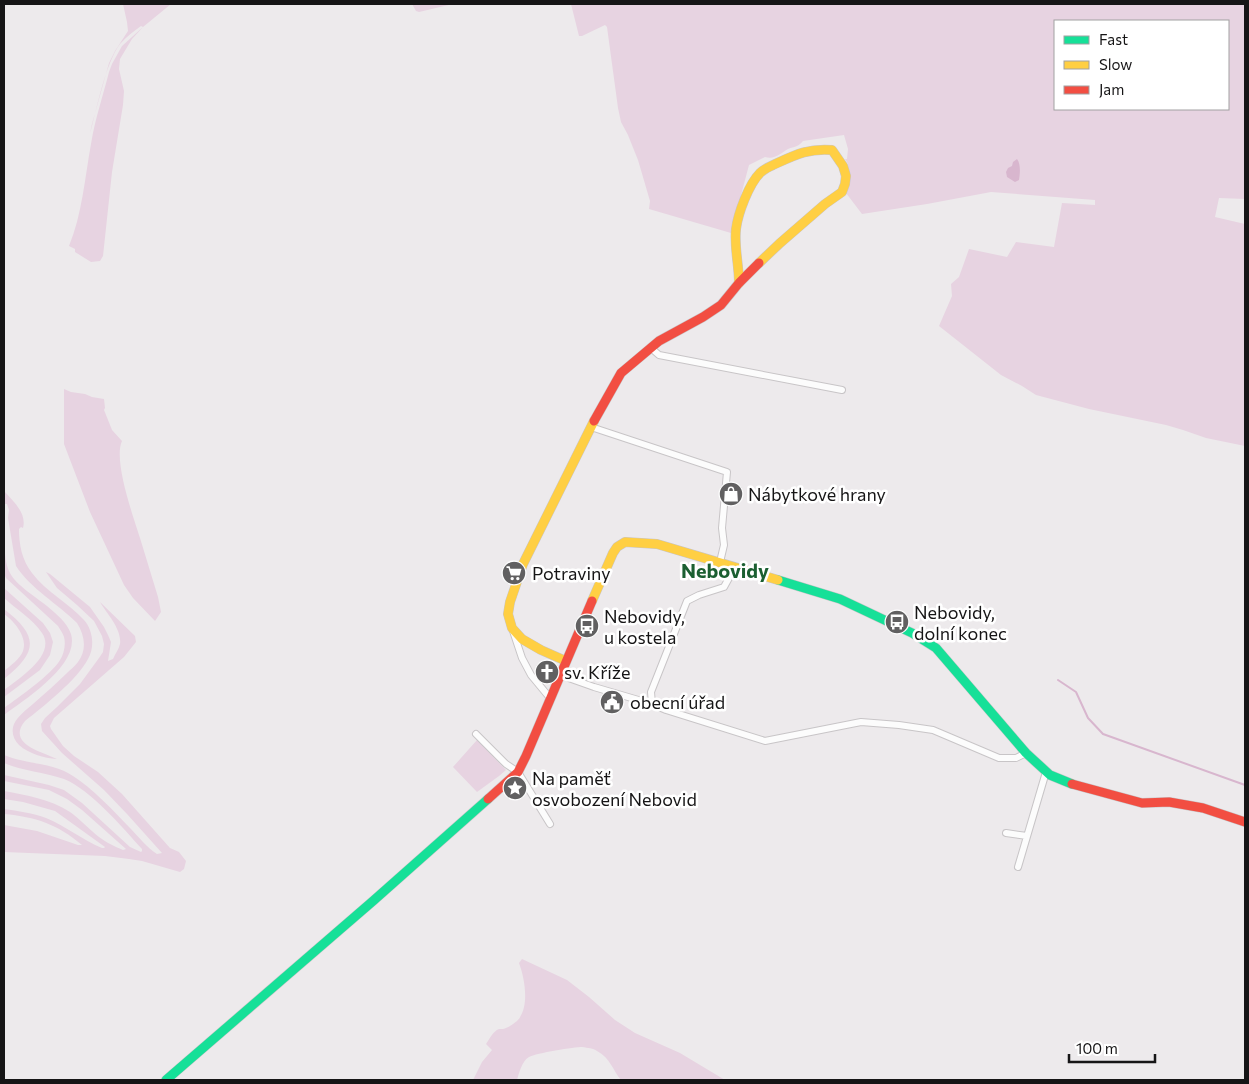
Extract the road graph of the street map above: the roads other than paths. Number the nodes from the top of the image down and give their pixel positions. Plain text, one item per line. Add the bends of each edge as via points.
1 (739, 283) junction
2 (651, 348) junction
3 (842, 390) dead end
4 (591, 427) junction
5 (720, 562) junction
6 (735, 567) junction
7 (512, 628) junction
8 (566, 661) junction
9 (560, 675) junction
10 (550, 698) junction
11 (652, 704) junction
12 (476, 734) dead end
13 (1026, 753) junction
14 (518, 772) junction
15 (1046, 772) junction
16 (1245, 822) edge
17 (550, 824) dead end
18 (1006, 833) dead end
19 (1027, 836) junction
20 (1018, 867) dead end
21 (166, 1080) edge

1 - 1 street via 737,228 754,180 761,172 788,157 807,150 832,150 845,171 842,192 824,204
1 - 2 street via 713,311
2 - 3 street via 659,355
2 - 4 street via 621,373
4 - 5 street via 727,472 722,528 724,544
4 - 7 street via 523,564 510,602 508,614
5 - 6 street
5 - 8 street via 657,544 624,542 613,553
6 - 11 street via 724,587 687,601 650,692
6 - 13 street via 840,600 912,633 936,648
7 - 8 street via 522,639
7 - 10 street via 531,675
8 - 9 street
9 - 10 street
9 - 11 street
10 - 14 street
11 - 13 street via 765,741 861,722 933,730 1000,758 1016,758
12 - 14 street
13 - 15 street
14 - 17 street
14 - 21 street
15 - 16 street via 1066,782 1142,803 1169,802 1203,808
15 - 19 street
18 - 19 street
19 - 20 street

